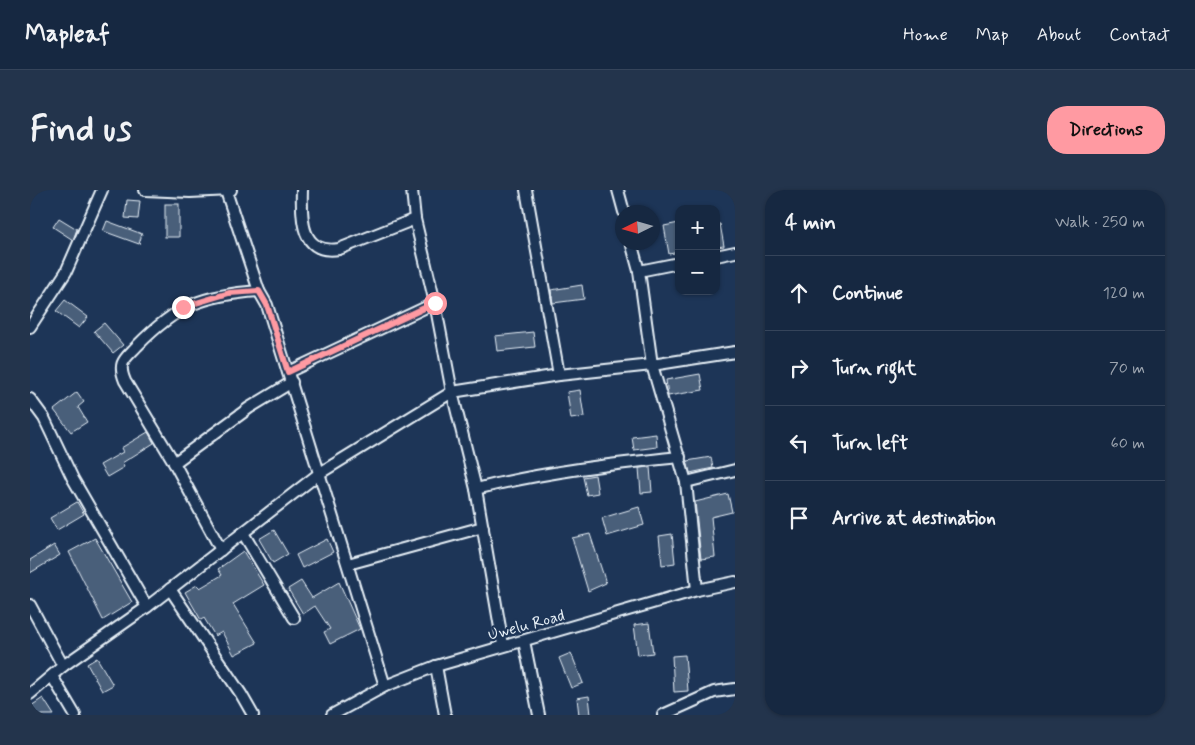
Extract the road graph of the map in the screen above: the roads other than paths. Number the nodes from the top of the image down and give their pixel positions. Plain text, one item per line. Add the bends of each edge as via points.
1 (102, 190) edge
2 (145, 190) edge
3 (232, 190) edge
4 (302, 190) edge
5 (412, 190) edge
6 (526, 190) edge
7 (618, 190) edge
8 (226, 191) edge
9 (622, 205) edge
10 (415, 219) junction
11 (633, 250) edge
12 (735, 252) edge
13 (720, 255) edge
14 (675, 264) edge
15 (639, 271) junction
16 (259, 291) junction
17 (435, 303) junction
18 (30, 327) edge
19 (735, 352) edge
20 (652, 365) junction
21 (559, 375) junction
22 (290, 377) junction
23 (452, 392) junction
24 (30, 399) edge
25 (680, 457) junction
26 (174, 463) junction
27 (735, 470) edge
28 (320, 472) junction
29 (686, 482) junction
30 (476, 489) junction
31 (483, 527) junction
32 (243, 533) junction
33 (221, 550) junction
34 (348, 564) junction
35 (735, 582) edge
36 (170, 589) junction
37 (697, 590) junction
38 (30, 605) edge
39 (147, 607) junction
40 (294, 618) dead end
41 (524, 641) junction
42 (503, 645) junction
43 (63, 666) junction
44 (436, 666) junction
45 (52, 676) junction
46 (385, 686) junction
47 (735, 689) edge
48 (30, 694) edge
49 (75, 715) edge
50 (253, 715) edge
51 (332, 715) edge
52 (445, 715) edge
53 (539, 715) edge
54 (663, 715) edge

1 - 18 street via 66,272
2 - 8 street
3 - 8 street
4 - 10 street via 306,235 314,246 326,251 339,249
5 - 10 street
6 - 21 street
7 - 9 street
8 - 16 street
10 - 17 street
11 - 15 street
12 - 13 street
14 - 15 street
15 - 20 street
16 - 22 street via 267,305
16 - 26 street via 229,293 183,307 158,324 122,362 125,381
17 - 22 street
17 - 23 street
19 - 20 street
20 - 21 street
20 - 25 street
21 - 23 street
22 - 26 street
22 - 28 street
23 - 28 street
23 - 30 street
24 - 39 street via 44,418 73,479
25 - 29 street
25 - 30 street via 604,464
26 - 33 street
27 - 29 street
28 - 32 street
28 - 34 street
29 - 37 street
30 - 31 street
31 - 34 street
31 - 42 street
32 - 33 street
32 - 40 street
33 - 36 street
34 - 46 street
35 - 37 street, Uwelu Road
36 - 39 street
36 - 50 street
37 - 41 street, Uwelu Road
38 - 43 street
39 - 43 street
41 - 42 street, Uwelu Road
41 - 53 street
42 - 44 street, Uwelu Road
43 - 45 street
44 - 46 street, Uwelu Road
44 - 52 street
45 - 48 street
45 - 49 street
46 - 51 street, Uwelu Road
47 - 54 street via 714,692

